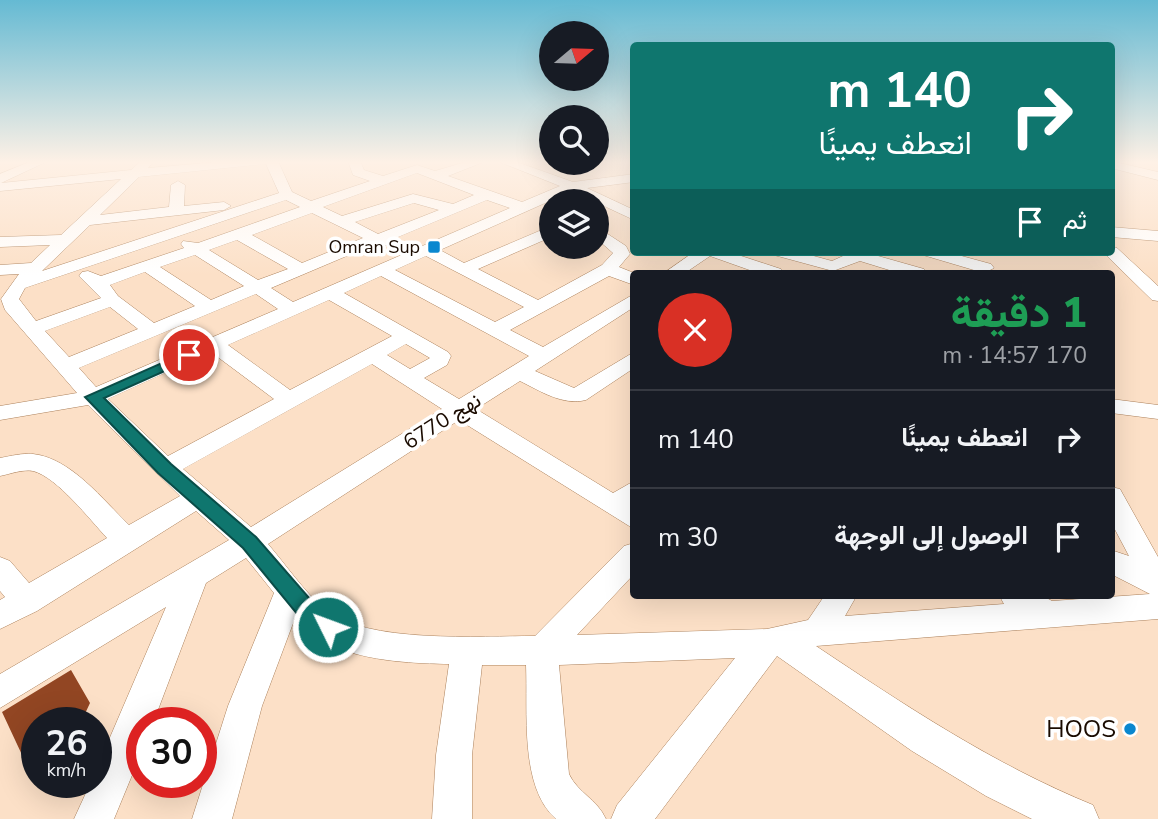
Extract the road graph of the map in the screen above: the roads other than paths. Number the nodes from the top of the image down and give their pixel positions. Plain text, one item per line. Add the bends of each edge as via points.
1 (108, 199) edge
2 (174, 199) edge
3 (275, 199) edge
4 (296, 199) edge
5 (335, 199) edge
6 (409, 199) edge
7 (419, 199) edge
8 (476, 199) edge
9 (501, 199) edge
10 (599, 199) edge
11 (270, 201) junction
12 (539, 203) edge
13 (314, 207) junction
14 (459, 207) junction
15 (524, 208) junction
16 (176, 212) junction
17 (630, 214) edge
18 (502, 217) junction
19 (85, 221) junction
20 (343, 221) junction
21 (1115, 232) edge
22 (172, 234) junction
23 (239, 234) junction
24 (539, 236) edge
25 (1158, 236) edge
26 (378, 239) junction
27 (65, 240) junction
28 (609, 240) edge
29 (0, 243) edge
30 (196, 249) junction
31 (419, 254) junction
32 (1115, 255) edge
33 (699, 256) edge
34 (725, 256) edge
35 (794, 256) edge
36 (849, 256) edge
37 (859, 256) edge
38 (941, 256) edge
39 (147, 266) junction
40 (74, 267) junction
41 (36, 268) junction
42 (299, 268) junction
43 (608, 269) junction
44 (0, 270) edge
45 (382, 270) junction
46 (464, 270) junction
47 (678, 270) edge
48 (766, 270) edge
49 (908, 270) edge
50 (984, 270) edge
51 (630, 278) edge
52 (99, 283) junction
53 (255, 286) junction
54 (330, 293) junction
55 (9, 294) edge
56 (1158, 296) edge
57 (112, 300) junction
58 (630, 302) edge
59 (208, 306) junction
60 (538, 307) junction
61 (293, 310) junction
62 (32, 329) junction
63 (151, 330) junction
64 (495, 330) junction
65 (405, 337) junction
66 (213, 344) junction
67 (372, 355) junction
68 (545, 356) junction
69 (630, 361) edge
70 (65, 366) junction
71 (520, 372) junction
72 (409, 378) junction
73 (93, 397) junction
74 (289, 400) junction
75 (1115, 407) edge
76 (461, 409) junction
77 (1158, 412) edge
78 (0, 413) edge
79 (0, 467) edge
80 (165, 468) junction
81 (198, 498) junction
82 (1115, 503) edge
83 (627, 505) edge
84 (127, 541) junction
85 (250, 542) junction
86 (630, 558) edge
87 (1115, 563) edge
88 (0, 569) edge
89 (193, 577) junction
90 (1158, 584) edge
91 (290, 590) junction
92 (839, 599) edge
93 (1021, 599) edge
94 (26, 602) junction
95 (1158, 606) edge
96 (1049, 614) junction
97 (0, 617) edge
98 (818, 632) junction
99 (773, 642) junction
100 (467, 650) junction
101 (542, 651) junction
102 (0, 692) edge
103 (94, 819) edge
104 (212, 819) edge
105 (452, 819) edge
106 (586, 819) edge
107 (631, 819) edge
108 (1079, 819) edge

1 - 19 street
2 - 16 street
3 - 11 street
4 - 13 street
5 - 13 street
6 - 20 street
7 - 14 street
8 - 14 street
9 - 15 street
10 - 17 street
11 - 16 street
11 - 22 street
12 - 15 street
13 - 20 street
13 - 23 street
14 - 18 street
14 - 26 street
15 - 18 street
16 - 19 street
18 - 31 street
19 - 27 street
20 - 26 street
21 - 25 street
22 - 30 street
22 - 40 street
23 - 30 street
23 - 42 street
24 - 46 street
26 - 31 street
26 - 42 street
27 - 29 street
27 - 41 street
28 - 43 street via 622,254
30 - 39 street
30 - 53 street
31 - 45 street
31 - 46 street
32 - 56 street
33 - 47 street
34 - 48 street
35 - 36 street via 833,267
37 - 49 street
38 - 50 street
39 - 52 street
39 - 59 street
40 - 52 street
40 - 55 street
41 - 44 street
41 - 55 street
42 - 53 street
43 - 51 street
43 - 60 street
45 - 54 street
45 - 64 street
46 - 60 street
52 - 57 street
53 - 59 street
53 - 61 street
54 - 61 street
54 - 65 street
55 - 62 street
57 - 62 street
57 - 63 street
58 - 68 street, نهج 6770
59 - 63 street
60 - 64 street
61 - 66 street
62 - 70 street
63 - 70 street
64 - 68 street
65 - 67 street
65 - 72 street via 442,358
66 - 73 street
66 - 74 street
67 - 72 street
67 - 74 street
68 - 71 street, نهج 6770
69 - 71 street via 578,396
70 - 73 street
71 - 76 street, نهج 6770
72 - 76 street
73 - 78 street
73 - 80 street
74 - 80 street
75 - 77 street
76 - 83 street
76 - 85 street, نهج 6770
79 - 84 street via 43,465
80 - 81 street
81 - 84 street
81 - 85 street
82 - 90 street
84 - 94 street
85 - 89 street, نهج 6770
85 - 91 street
86 - 101 street
87 - 90 street
88 - 94 street
89 - 102 street, نهج 6770
89 - 103 street
91 - 100 street via 314,619 341,635 406,649
91 - 104 street via 245,706
92 - 98 street
93 - 96 street
94 - 97 street
95 - 96 street
96 - 98 street
98 - 99 street
99 - 101 street
99 - 107 street
99 - 108 street via 982,776
100 - 101 street
100 - 105 street via 454,755
101 - 106 street via 550,777 559,796

